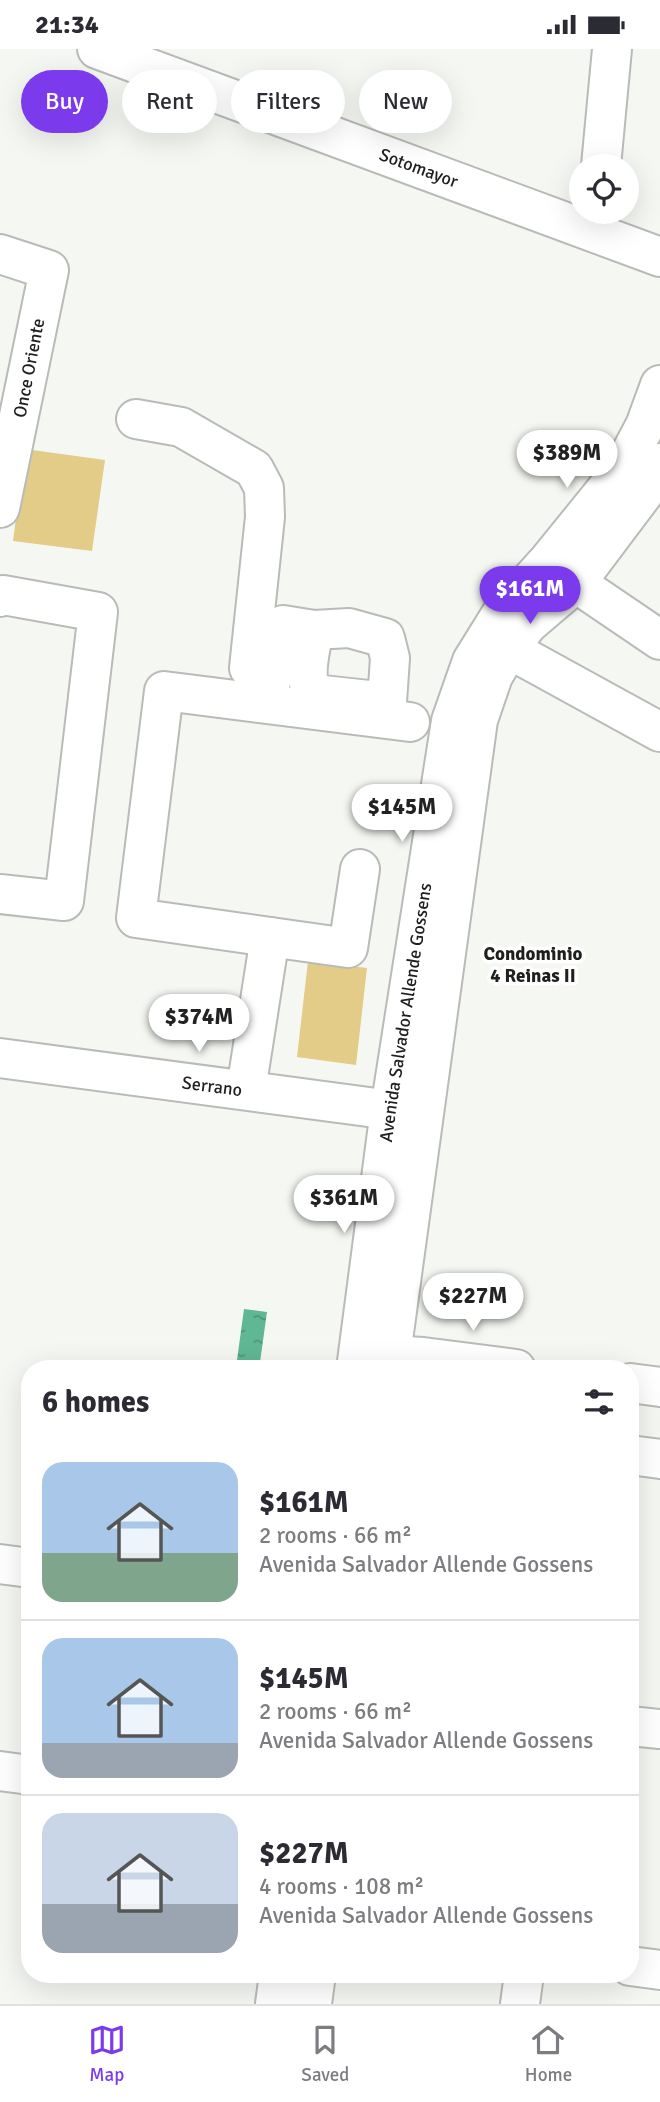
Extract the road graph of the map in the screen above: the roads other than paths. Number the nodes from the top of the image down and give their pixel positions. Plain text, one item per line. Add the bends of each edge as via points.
1 (612, 49) edge
2 (104, 50) edge
3 (602, 154) edge
4 (569, 213) edge
5 (599, 224) edge
6 (0, 254) edge
7 (660, 257) edge
8 (660, 385) edge
9 (136, 419) dead end
10 (660, 463) edge
11 (0, 508) edge
12 (576, 583) junction
13 (0, 597) edge
14 (314, 630) dead end
15 (660, 640) edge
16 (498, 643) junction
17 (257, 703) junction
18 (410, 722) dead end
19 (660, 732) edge
20 (360, 869) dead end
21 (0, 894) edge
22 (270, 937) junction
23 (0, 1058) edge
24 (246, 1090) junction
25 (407, 1112) junction
26 (378, 1360) edge
27 (404, 1360) edge
28 (446, 1360) edge
29 (639, 1384) edge
30 (660, 1387) edge
31 (639, 1456) edge
32 (660, 1459) edge
33 (0, 1564) edge
34 (21, 1567) edge
35 (639, 1726) edge
36 (660, 1729) edge
37 (0, 1771) edge
38 (21, 1774) edge
39 (639, 1967) edge
40 (660, 1970) edge
41 (278, 1983) edge
42 (315, 1983) edge
43 (523, 1983) edge
44 (275, 2004) edge
45 (312, 2004) edge
46 (520, 2004) edge

1 - 3 main road
2 - 4 main road, Sotomayor
5 - 7 main road, Sotomayor
6 - 11 main road, Once Oriente via 49,270
8 - 16 main road, Avenida Salvador Allende Gossens via 621,471 503,611
9 - 17 main road via 181,427 254,469 264,488
10 - 12 main road, Avenida Salvador Allende Gossens via 643,494
12 - 15 main road
12 - 16 main road, Avenida Salvador Allende Gossens
13 - 21 main road via 98,612 64,901
14 - 17 main road via 283,625 278,630
16 - 19 main road
16 - 25 main road, Avenida Salvador Allende Gossens via 472,661 451,721
17 - 18 main road
17 - 22 main road via 164,691 136,918
20 - 22 main road via 348,948
22 - 24 main road
23 - 24 main road, Serrano
24 - 25 main road, Serrano
25 - 26 main road, Avenida Salvador Allende Gossens
27 - 28 main road
29 - 30 main road
31 - 32 main road
33 - 34 main road
35 - 36 main road
37 - 38 main road
39 - 40 main road
41 - 44 main road
42 - 45 main road
43 - 46 main road

